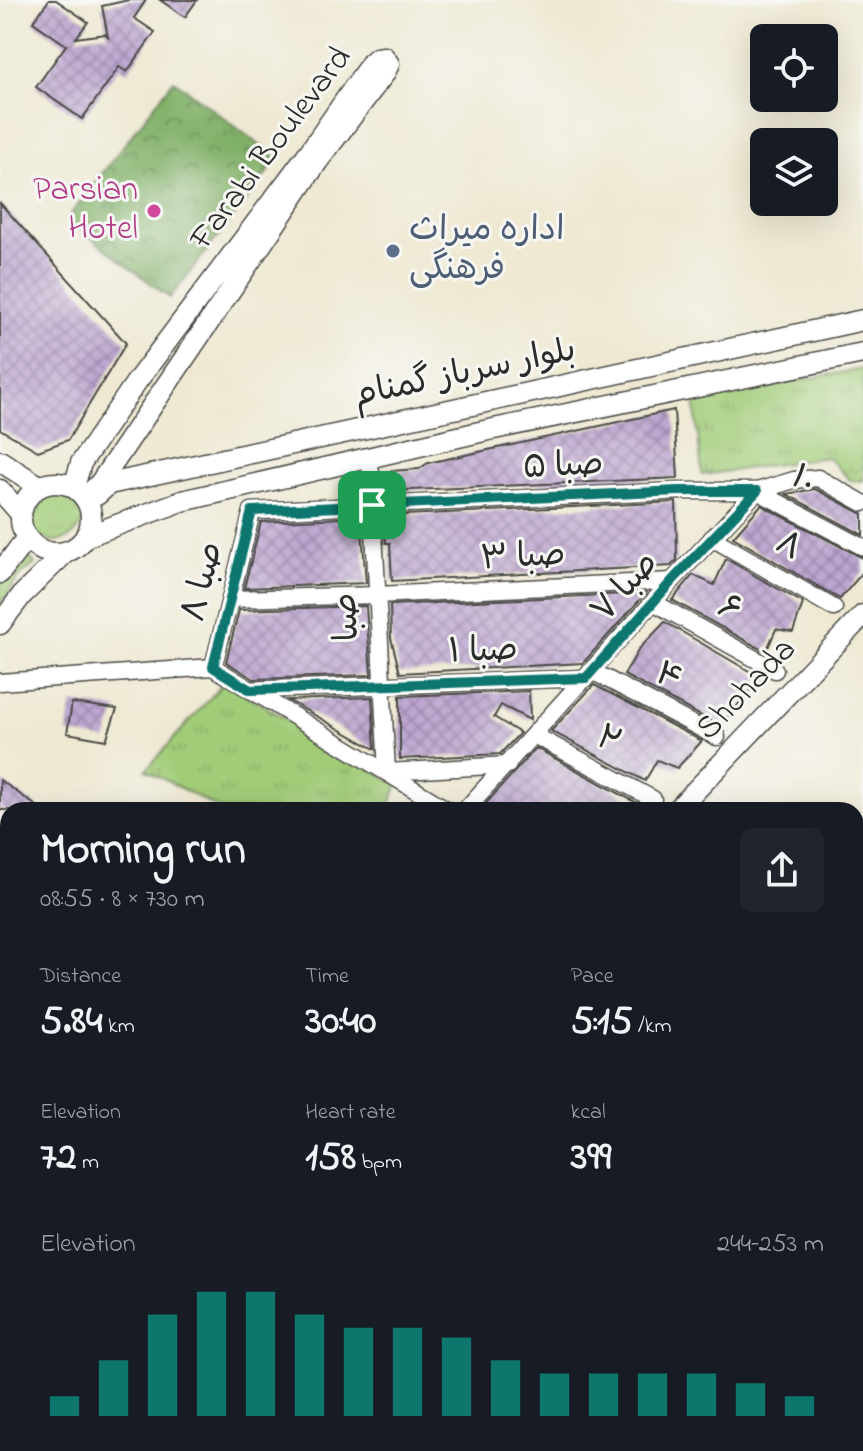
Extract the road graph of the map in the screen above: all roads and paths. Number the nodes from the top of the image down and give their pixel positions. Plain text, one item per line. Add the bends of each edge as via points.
1 (863, 320) edge
2 (863, 353) edge
3 (137, 381) junction
4 (158, 394) junction
5 (370, 458) junction
6 (0, 461) edge
7 (39, 486) junction
8 (0, 490) edge
9 (757, 491) junction
10 (82, 496) junction
11 (863, 503) edge
12 (372, 505) junction
13 (252, 511) joint
14 (20, 513) junction
15 (87, 536) junction
16 (712, 538) junction
17 (26, 539) junction
18 (863, 547) edge
19 (66, 552) junction
20 (0, 573) edge
21 (672, 581) junction
22 (377, 595) junction
23 (232, 599) junction
24 (653, 602) junction
25 (834, 608) dead end
26 (863, 615) edge
27 (0, 624) edge
28 (213, 667) junction
29 (775, 670) dead end
30 (589, 674) junction
31 (0, 682) edge
32 (382, 686) junction
33 (250, 690) junction
34 (534, 735) junction
35 (717, 737) dead end
36 (508, 765) junction
37 (387, 772) junction
38 (653, 799) dead end
39 (435, 802) edge
40 (473, 802) edge
41 (685, 802) edge

1 - 10 main road, بلوار سرباز گمنام via 109,484
2 - 5 main road, بلوار سرباز گمنام
3 - 4 main road
3 - 4 main road, Farabi Boulevard via 314,156
3 - 10 main road, Farabi Boulevard via 81,463
4 - 10 main road, Farabi Boulevard via 100,483
5 - 12 street, صبا
5 - 15 main road, بلوار سرباز گمنام via 182,501
6 - 7 main road
7 - 10 main road via 57,482
7 - 14 main road via 26,497
8 - 14 main road
9 - 11 street via 818,478
9 - 12 street, صبا ۵
9 - 16 street, صبا ۷
9 - 18 street, ۱۰
10 - 15 main road via 92,519
12 - 13 street, صبا ۵
12 - 22 street, صبا
13 - 23 street, صبا ۸
14 - 17 main road
15 - 19 main road
16 - 21 street, صبا ۷
16 - 25 street, ۸
17 - 19 main road via 42,551
17 - 20 main road
19 - 27 main road
21 - 22 street, صبا ۳
21 - 24 street, صبا ۷
22 - 23 street, صبا ۳
22 - 32 street, صبا
23 - 28 street, صبا ۸
24 - 29 street, ۶
24 - 30 street, صبا ۷
26 - 41 main road, Shohada
28 - 31 street
28 - 33 street
30 - 32 street, صبا ۱
30 - 34 street, صبا ۷
30 - 35 street, ۴
32 - 33 street, صبا ۱
32 - 37 street, صبا
33 - 37 street
34 - 36 street, صبا ۷
34 - 38 street, ۲
36 - 37 street
36 - 40 street, صبا ۷
37 - 39 street

